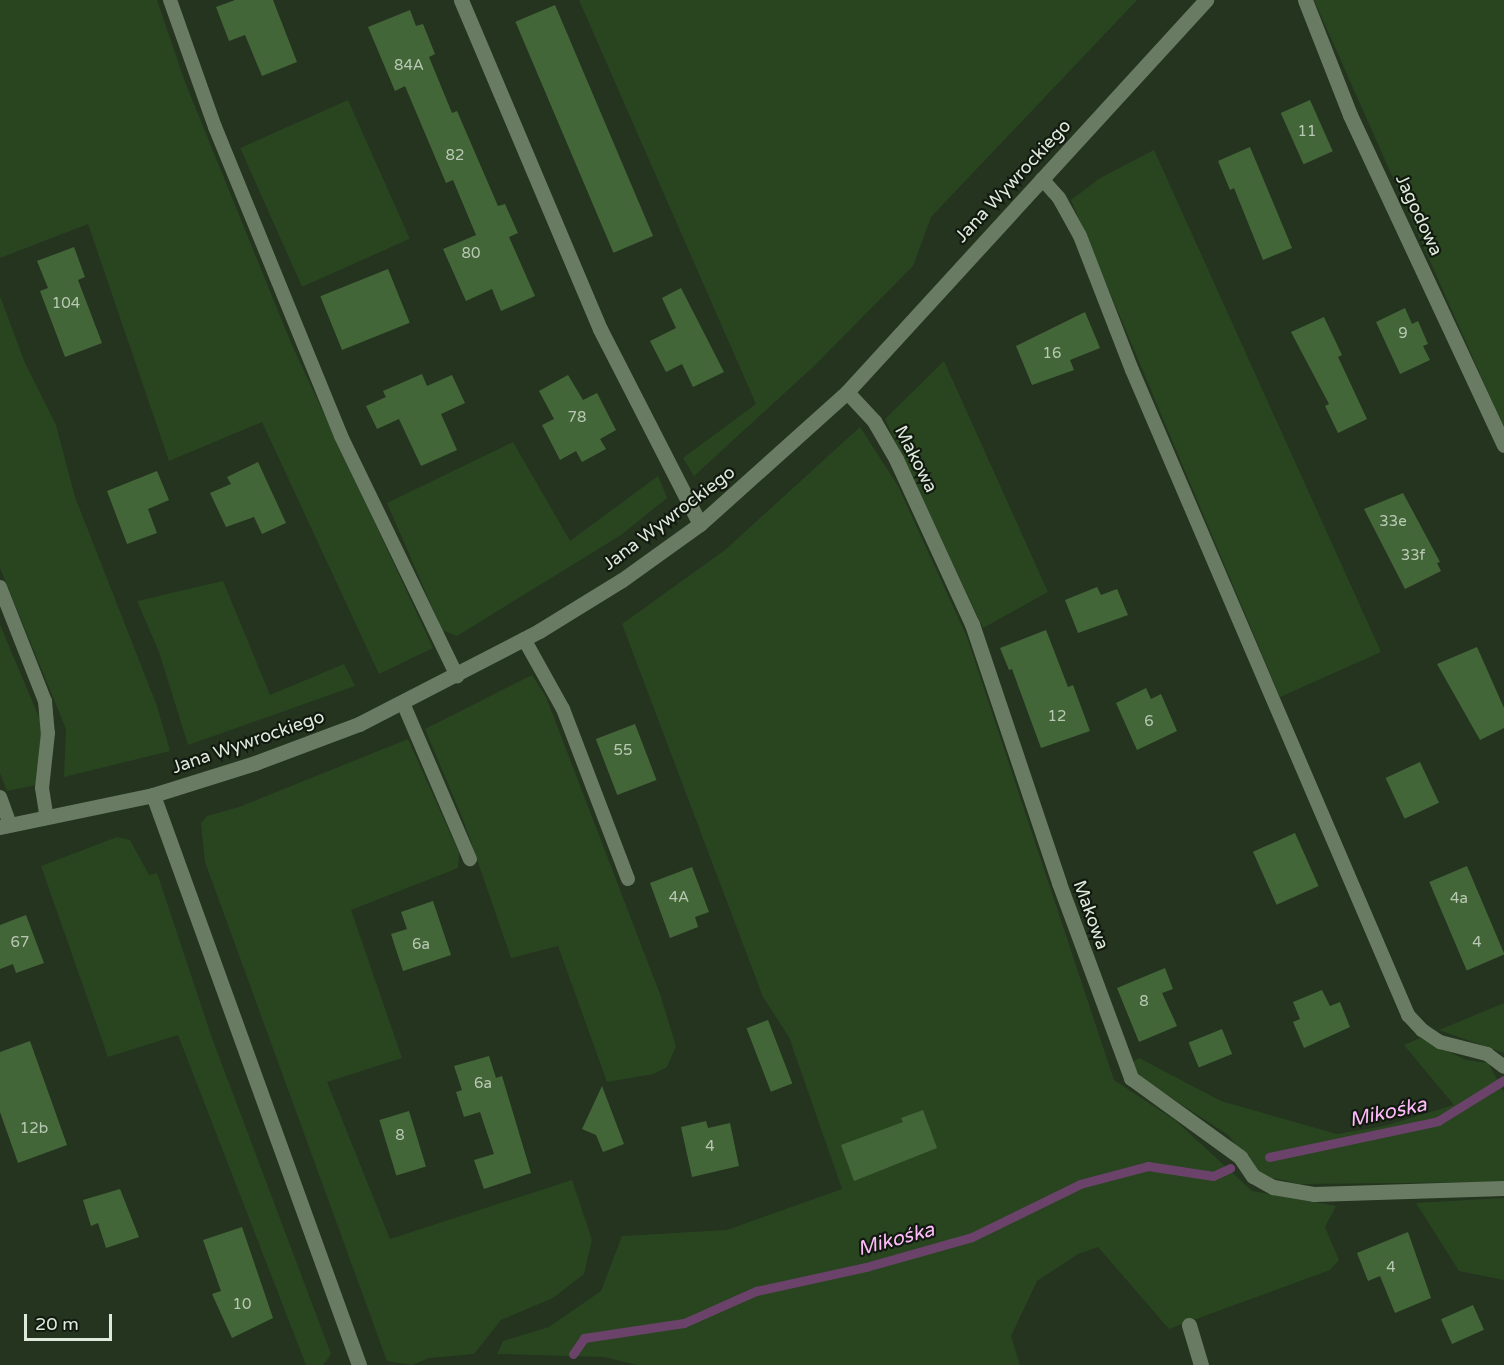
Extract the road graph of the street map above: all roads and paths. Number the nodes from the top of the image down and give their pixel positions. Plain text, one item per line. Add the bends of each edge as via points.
1 (170, 0) edge
2 (461, 0) edge
3 (1206, 0) edge
4 (1305, 0) edge
5 (1042, 179) junction
6 (847, 392) junction
7 (1504, 445) edge
8 (700, 524) junction
9 (0, 587) edge
10 (524, 639) junction
11 (457, 676) junction
12 (403, 703) junction
13 (153, 795) junction
14 (0, 797) edge
15 (47, 818) junction
16 (5, 826) edge
17 (470, 859) dead end
18 (628, 879) dead end
19 (1504, 1067) edge
20 (1504, 1188) edge
21 (1189, 1325) dead end
22 (359, 1365) edge
23 (1201, 1365) edge

1 - 11 lane via 215,127 341,436
2 - 8 street via 600,329
3 - 5 street, Jana Wywrockiego
4 - 7 street, Jagodowa via 1350,116
5 - 6 street, Jana Wywrockiego
5 - 19 lane via 1059,198 1080,236 1132,370 1408,1015 1440,1042 1487,1054
6 - 8 street, Jana Wywrockiego
6 - 20 street, Makowa via 874,421 896,459 972,624 1063,894 1131,1078 1240,1157 1253,1176 1273,1187 1314,1194
8 - 10 street, Jana Wywrockiego via 622,580
9 - 15 lane via 45,701 48,733 42,788
10 - 11 street, Jana Wywrockiego
10 - 18 lane via 564,709
11 - 12 street, Jana Wywrockiego
12 - 13 street, Jana Wywrockiego via 255,763
12 - 17 lane
13 - 15 street, Jana Wywrockiego
13 - 22 street
14 - 16 lane
15 - 16 street, Jana Wywrockiego
21 - 23 street

